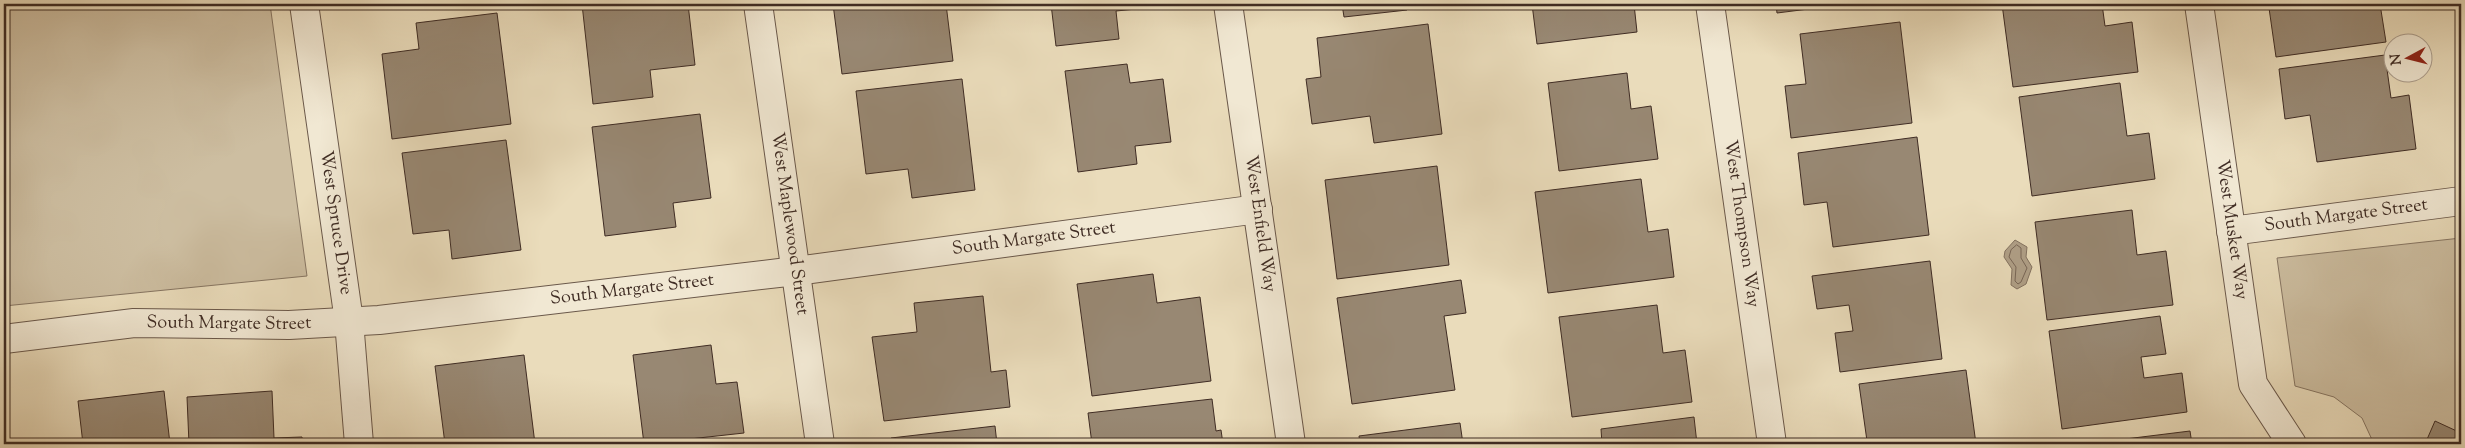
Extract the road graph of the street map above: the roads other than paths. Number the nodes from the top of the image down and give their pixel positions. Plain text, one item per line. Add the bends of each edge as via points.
1 (304, 4) edge
2 (758, 4) edge
3 (1228, 4) edge
4 (1710, 4) edge
5 (2199, 4) edge
6 (2461, 201) edge
7 (1258, 209) junction
8 (2231, 231) junction
9 (796, 271) junction
10 (349, 322) junction
11 (4, 339) edge
12 (359, 444) edge
13 (820, 444) edge
14 (1292, 444) edge
15 (1772, 444) edge
16 (2292, 444) edge

1 - 10 street, West Spruce Drive
2 - 9 street, West Maplewood Street
3 - 7 street, West Enfield Way
4 - 15 street, West Thompson Way
5 - 8 street, West Musket Way
6 - 8 street, South Margate Street
7 - 9 street, South Margate Street
7 - 14 street, West Enfield Way
8 - 16 street, West Musket Way via 2253,384
9 - 10 street, South Margate Street
9 - 13 street, West Maplewood Street
10 - 11 street, South Margate Street via 134,324
10 - 12 street, West Spruce Drive

